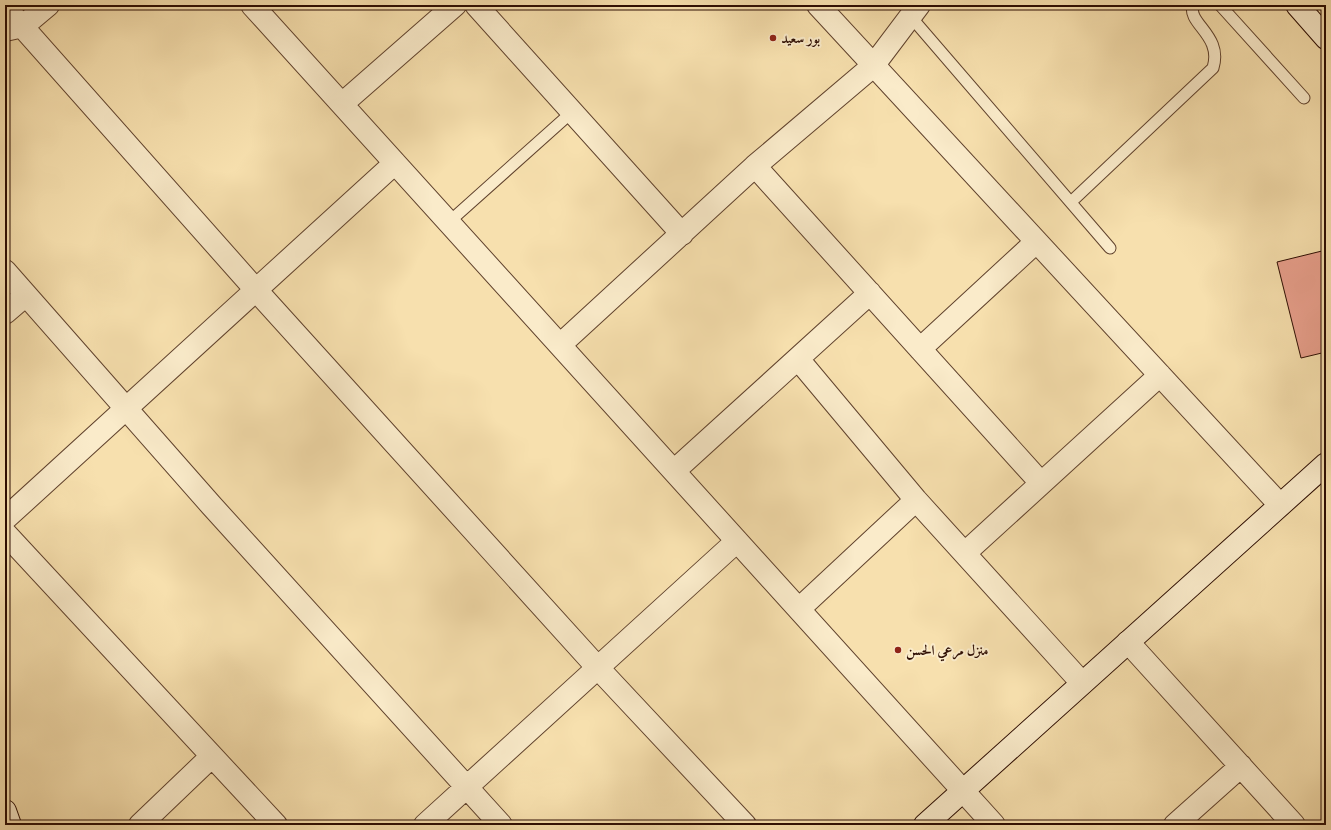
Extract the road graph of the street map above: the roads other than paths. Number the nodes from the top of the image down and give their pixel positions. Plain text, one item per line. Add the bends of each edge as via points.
1 (48, 5) edge
2 (252, 5) edge
3 (455, 5) edge
4 (476, 5) edge
5 (818, 5) edge
6 (1193, 5) edge
7 (1220, 5) edge
8 (1297, 5) edge
9 (5, 7) edge
10 (915, 11) edge
11 (14, 28) edge
12 (1326, 38) edge
13 (874, 66) junction
14 (1304, 98) dead end
15 (342, 104) junction
16 (572, 112) junction
17 (396, 163) junction
18 (755, 166) junction
19 (1070, 202) junction
20 (449, 222) junction
21 (682, 234) junction
22 (1036, 242) junction
23 (1110, 248) dead end
24 (5, 271) edge
25 (256, 290) junction
26 (870, 293) junction
27 (26, 295) junction
28 (5, 313) edge
29 (560, 345) junction
30 (920, 349) junction
31 (798, 359) junction
32 (1160, 375) junction
33 (126, 409) junction
34 (1326, 464) edge
35 (674, 471) junction
36 (1041, 483) junction
37 (916, 500) junction
38 (1280, 505) junction
39 (5, 519) edge
40 (5, 533) edge
41 (737, 541) junction
42 (965, 553) junction
43 (799, 609) junction
44 (1128, 642) junction
45 (598, 668) junction
46 (1082, 683) junction
47 (212, 756) junction
48 (1241, 766) junction
49 (467, 788) junction
50 (963, 791) junction
51 (5, 811) edge
52 (10, 825) edge
53 (140, 825) edge
54 (276, 825) edge
55 (426, 825) edge
56 (501, 825) edge
57 (745, 825) edge
58 (925, 825) edge
59 (994, 825) edge
60 (1175, 825) edge
61 (1294, 825) edge

1 - 11 street
2 - 15 street
3 - 15 street
4 - 16 street
5 - 13 street
6 - 19 lane via 1195,17 1214,45 1216,53 1213,68
7 - 14 lane
8 - 12 street
9 - 11 street
10 - 13 street
10 - 19 lane
11 - 25 street
13 - 18 street
13 - 22 street
15 - 17 street
16 - 20 lane
16 - 21 street
17 - 20 street
17 - 25 street
18 - 21 street
18 - 26 street
19 - 23 lane
20 - 29 street
21 - 29 street
22 - 30 street
22 - 32 street
24 - 27 street
25 - 33 street
25 - 45 street
26 - 30 street
26 - 31 street
27 - 28 street
27 - 33 street
29 - 35 street
30 - 36 street
31 - 35 street
31 - 37 street
32 - 36 street
32 - 38 street
33 - 39 street
33 - 49 street
34 - 38 street
35 - 41 street
36 - 42 street
37 - 42 street
37 - 43 street
38 - 44 street
40 - 47 street
41 - 43 street
41 - 45 street
42 - 46 street
43 - 50 street
44 - 46 street
44 - 48 street
45 - 49 street
45 - 57 street
46 - 50 street
47 - 53 street
47 - 54 street
48 - 60 street
48 - 61 street
49 - 55 street
49 - 56 street
50 - 58 street
50 - 59 street
51 - 52 street

